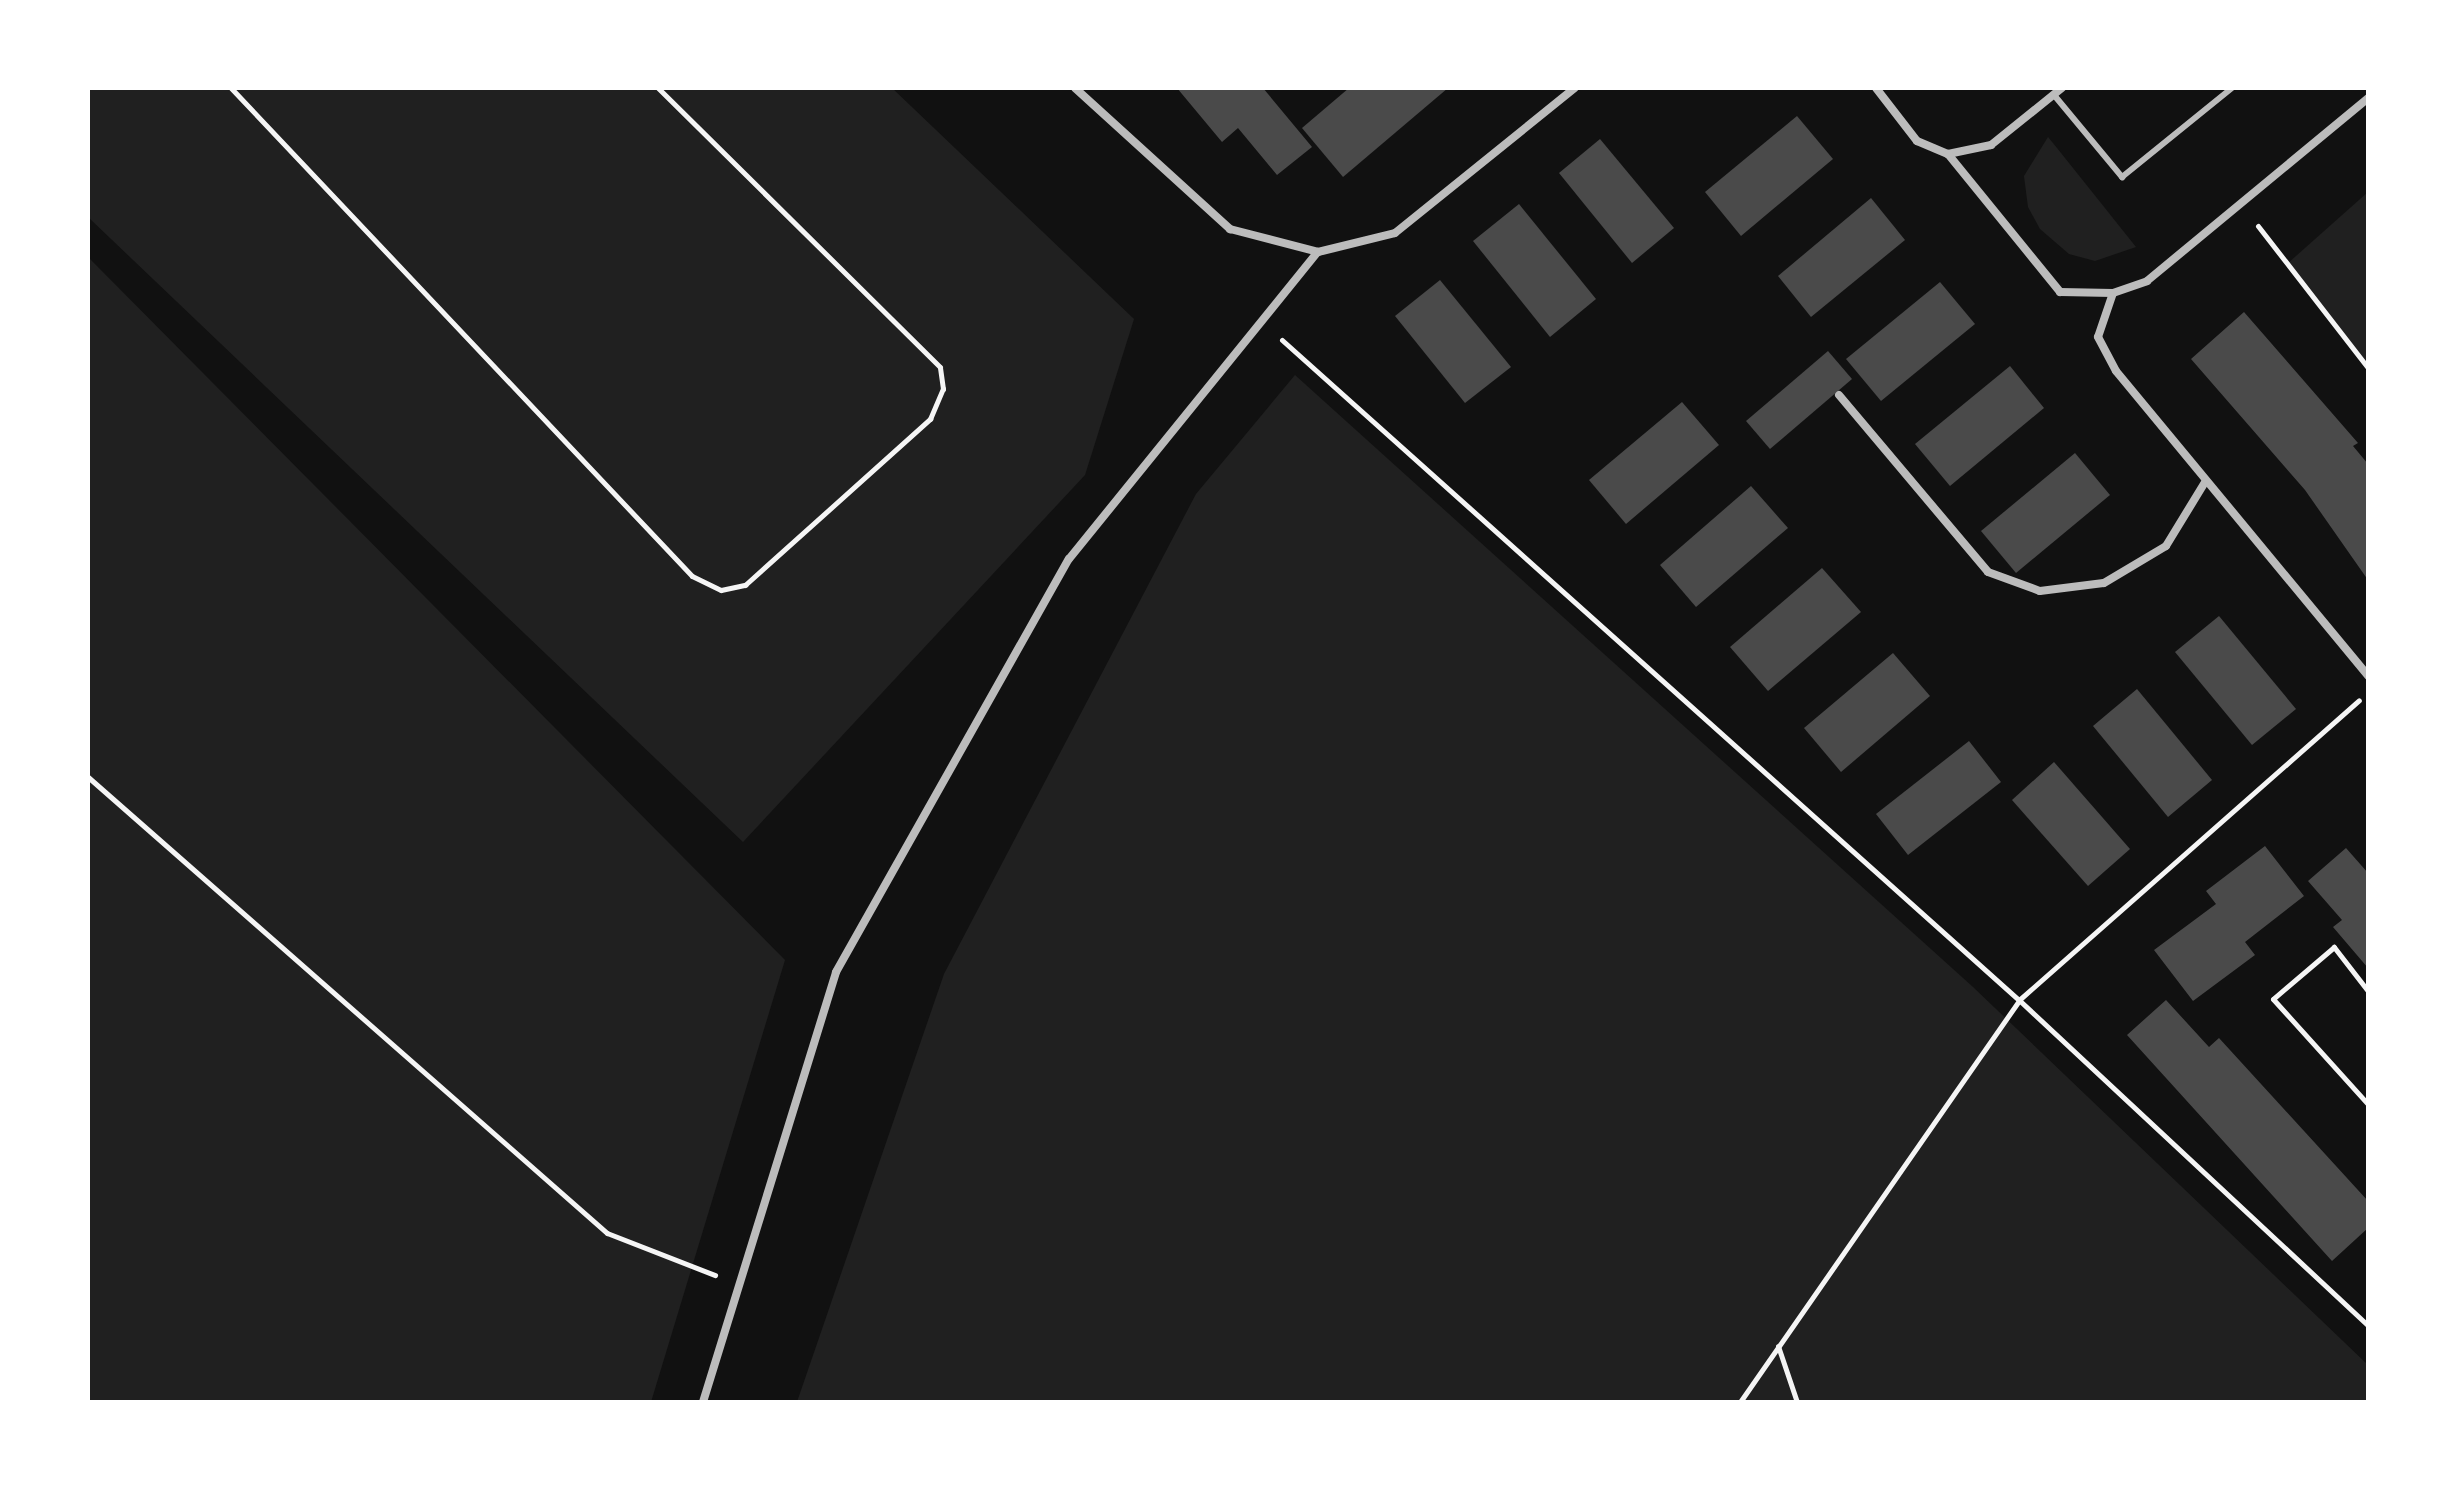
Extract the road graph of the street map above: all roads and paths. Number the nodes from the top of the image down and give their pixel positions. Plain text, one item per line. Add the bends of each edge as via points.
1 (231, 88) edge
2 (658, 88) edge
3 (1075, 88) edge
4 (1575, 88) edge
5 (1876, 88) edge
6 (2062, 88) edge
7 (2232, 88) edge
8 (2054, 95) junction
9 (2368, 98) edge
10 (1948, 154) junction
11 (2241, 204) junction
12 (1318, 252) junction
13 (2113, 293) junction
14 (1262, 321) junction
15 (2368, 368) edge
16 (1839, 395) dead end
17 (2205, 482) junction
18 (2368, 676) edge
19 (2368, 691) edge
20 (88, 777) edge
21 (2368, 991) edge
22 (2019, 1000) junction
23 (2368, 1104) edge
24 (739, 1284) junction
25 (2368, 1326) edge
26 (1778, 1345) junction
27 (703, 1402) edge
28 (1740, 1402) edge
29 (1797, 1402) edge

1 - 2 path via 692,576 721,590 745,585 930,419 943,389 940,367
3 - 12 street via 1230,229
4 - 12 street via 1395,233
5 - 10 street via 1917,141
6 - 8 street
7 - 8 lane via 2122,177
8 - 10 street via 1991,145
9 - 11 street
10 - 13 street via 2060,292
11 - 13 street via 2147,281
11 - 15 path
12 - 14 street
13 - 17 street via 2098,337 2116,371
14 - 22 path
14 - 24 street via 1069,559 836,972
16 - 17 street via 1988,572 2040,591 2104,583 2166,546
17 - 18 street
19 - 22 path
20 - 24 path via 607,1233
21 - 23 path via 2334,947 2273,999
22 - 25 path
22 - 26 path
24 - 27 street
26 - 28 path
26 - 29 path

